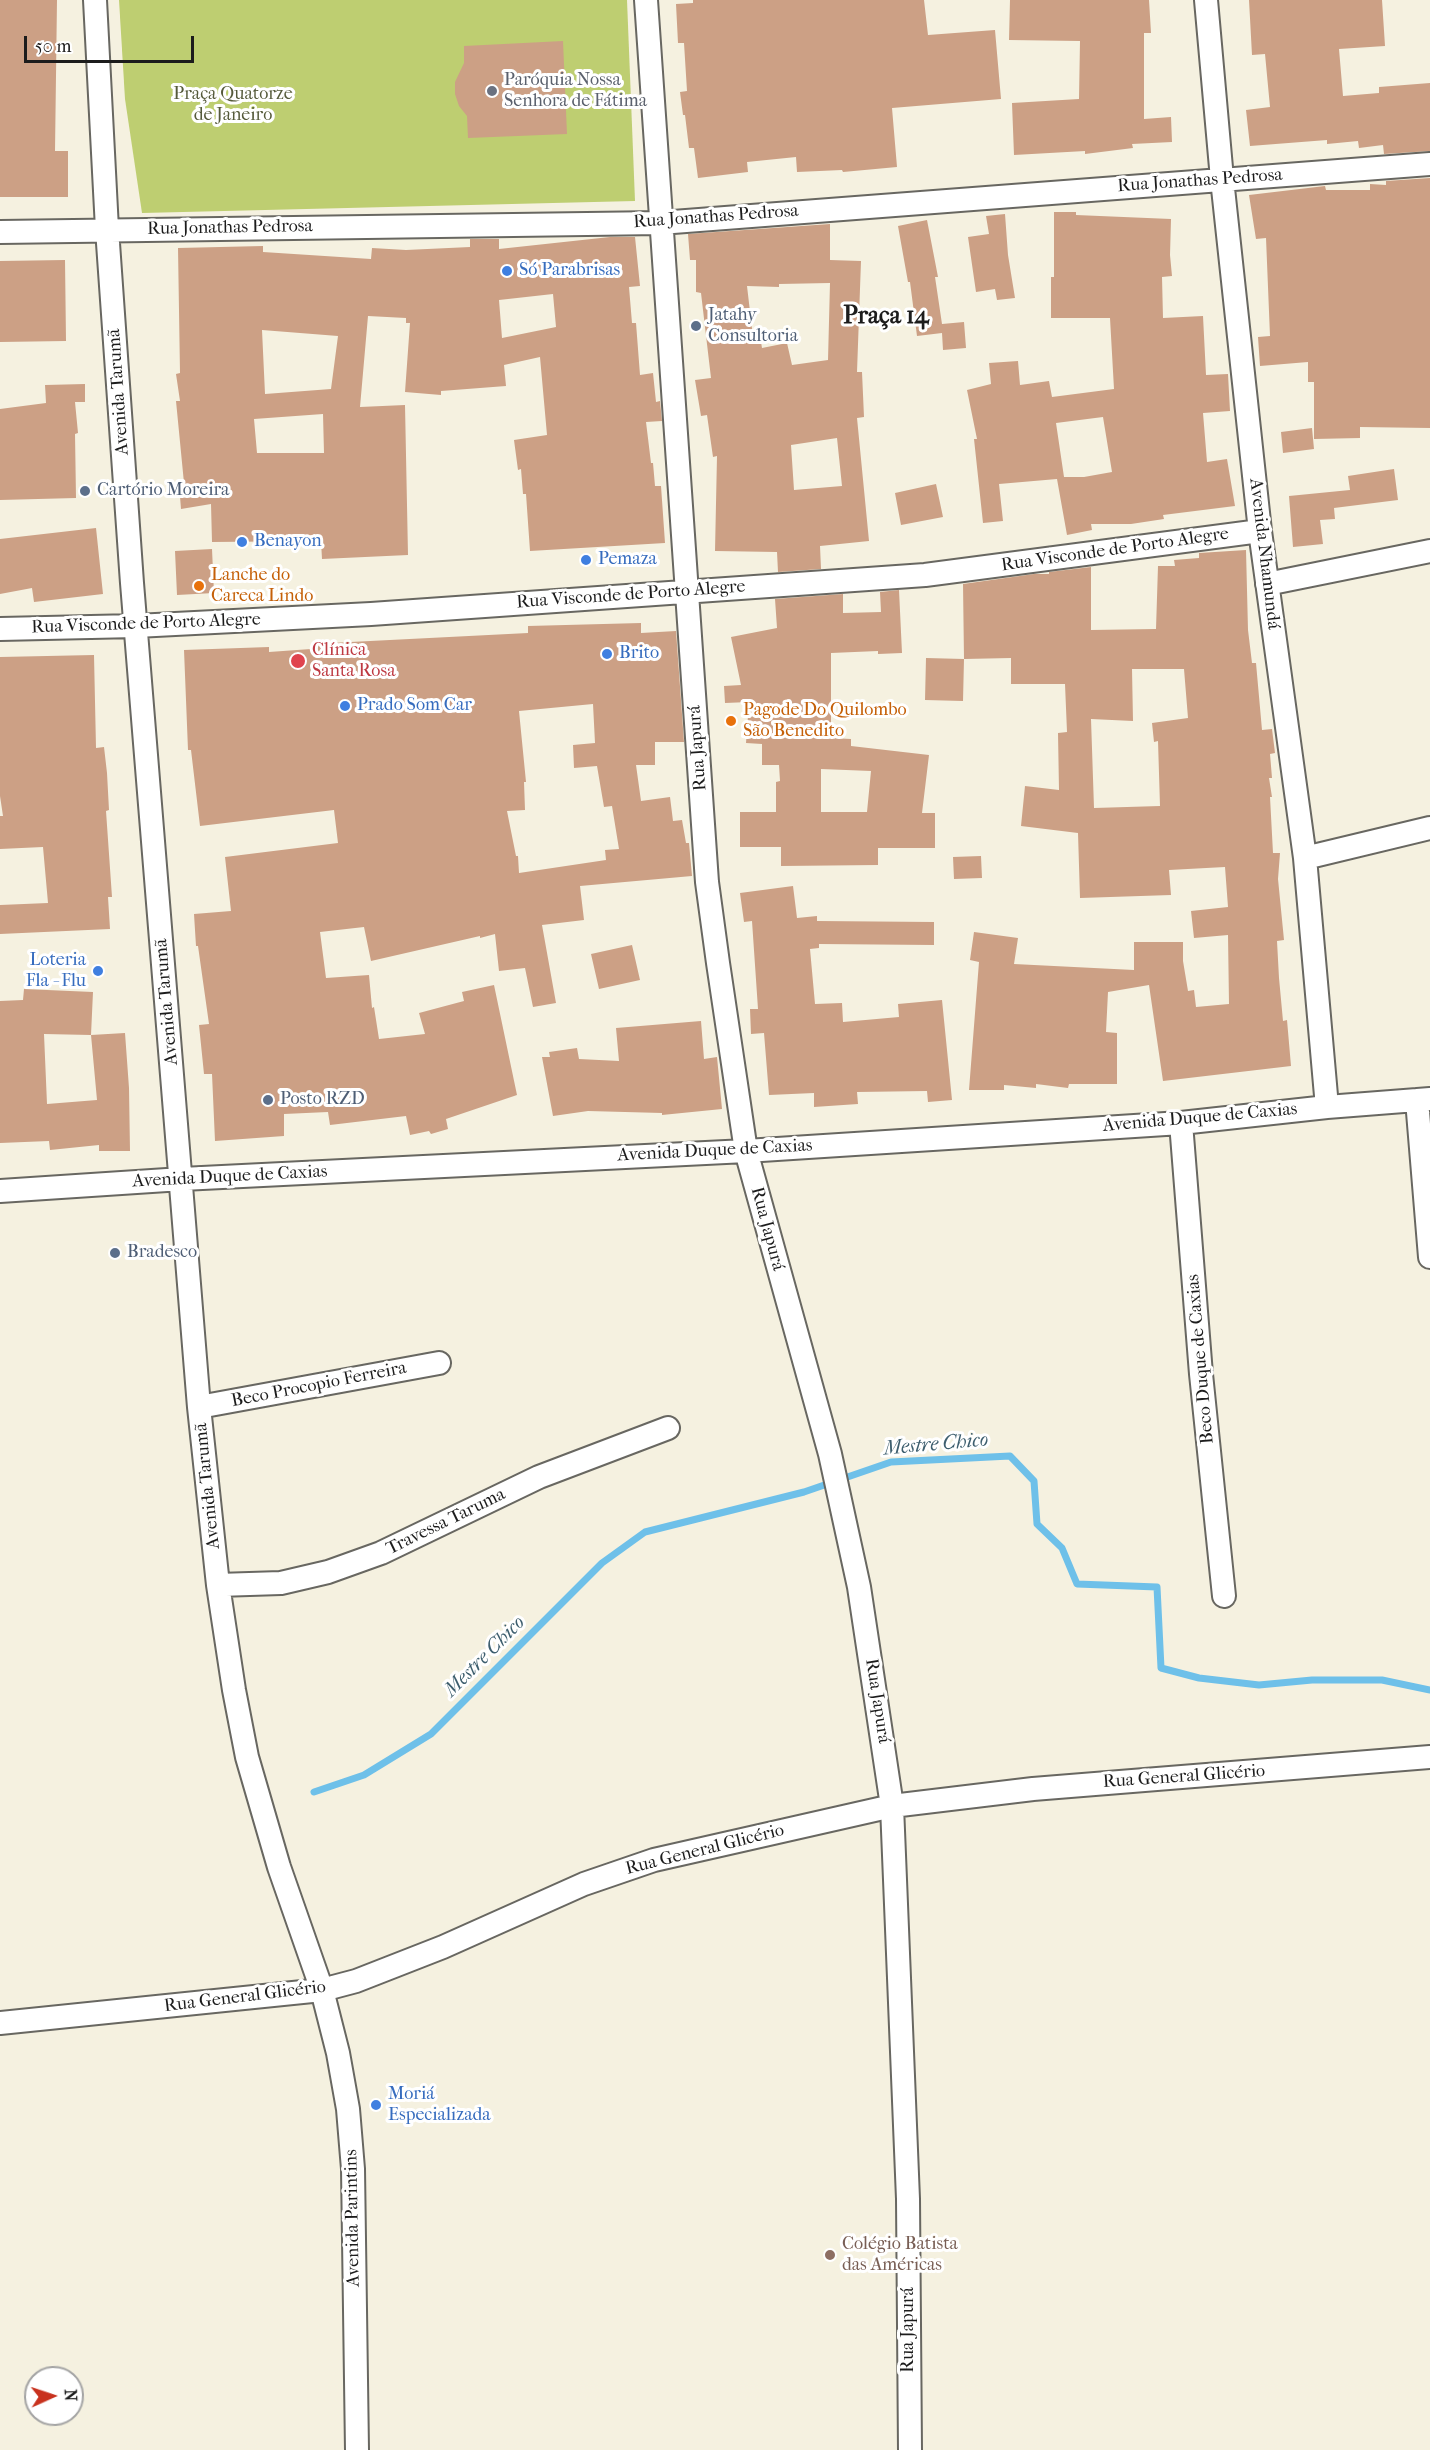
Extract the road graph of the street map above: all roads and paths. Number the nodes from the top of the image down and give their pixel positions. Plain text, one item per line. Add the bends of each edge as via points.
1 (94, 0) edge
2 (646, 0) edge
3 (1206, 0) edge
4 (1430, 164) edge
5 (1222, 179) junction
6 (660, 223) junction
7 (107, 229) junction
8 (0, 232) edge
9 (1260, 531) junction
10 (1430, 551) edge
11 (1267, 585) junction
12 (686, 593) junction
13 (136, 626) junction
14 (0, 629) edge
15 (1430, 828) edge
16 (1305, 858) junction
17 (1424, 1099) edge
18 (1327, 1107) junction
19 (1181, 1123) junction
20 (746, 1151) junction
21 (182, 1179) junction
22 (0, 1191) edge
23 (1430, 1257) edge
24 (439, 1362) dead end
25 (199, 1407) junction
26 (668, 1428) dead end
27 (218, 1585) junction
28 (1224, 1596) dead end
29 (1430, 1758) edge
30 (892, 1806) junction
31 (322, 1990) junction
32 (0, 2024) edge
33 (357, 2450) edge
34 (910, 2450) edge

1 - 7 street, Avenida Tarumã
2 - 6 street, Rua Japurá
3 - 5 street, Avenida Nhamundá
4 - 5 street, Rua Jonathas Pedrosa
5 - 6 street, Rua Jonathas Pedrosa
5 - 9 street, Avenida Nhamundá
6 - 7 street, Rua Jonathas Pedrosa
6 - 12 street, Rua Japurá
7 - 8 street, Rua Jonathas Pedrosa
7 - 13 street, Avenida Tarumã
9 - 11 street, Avenida Nhamundá
9 - 12 street, Rua Visconde de Porto Alegre via 925,575
10 - 11 street
11 - 16 street, Avenida Nhamundá
12 - 13 street, Rua Visconde de Porto Alegre
12 - 20 street, Rua Japurá via 707,882
13 - 14 street, Rua Visconde de Porto Alegre
13 - 21 street, Avenida Tarumã
15 - 16 street
16 - 18 street, Avenida Nhamundá
17 - 18 street, Avenida Duque de Caxias
17 - 23 street
18 - 19 street, Avenida Duque de Caxias
19 - 20 street, Avenida Duque de Caxias
19 - 28 street, Beco Duque de Caxias
20 - 21 street, Avenida Duque de Caxias
20 - 30 street, Rua Japurá via 830,1454 859,1587
21 - 22 street, Avenida Duque de Caxias
21 - 25 street, Avenida Tarumã
24 - 25 street, Beco Procopio Ferreira
25 - 27 street, Avenida Tarumã
26 - 27 street, Travessa Taruma via 539,1477 381,1553 327,1572 281,1583
27 - 31 street, Avenida Tarumã via 234,1690 258,1801
29 - 30 street, Rua General Glicério via 1033,1788
30 - 31 street, Rua General Glicério via 654,1860 584,1884 443,1947
30 - 34 street, Rua Japurá via 908,2199
31 - 32 street, Rua General Glicério
31 - 33 street, Avenida Parintins via 348,2109 353,2169

